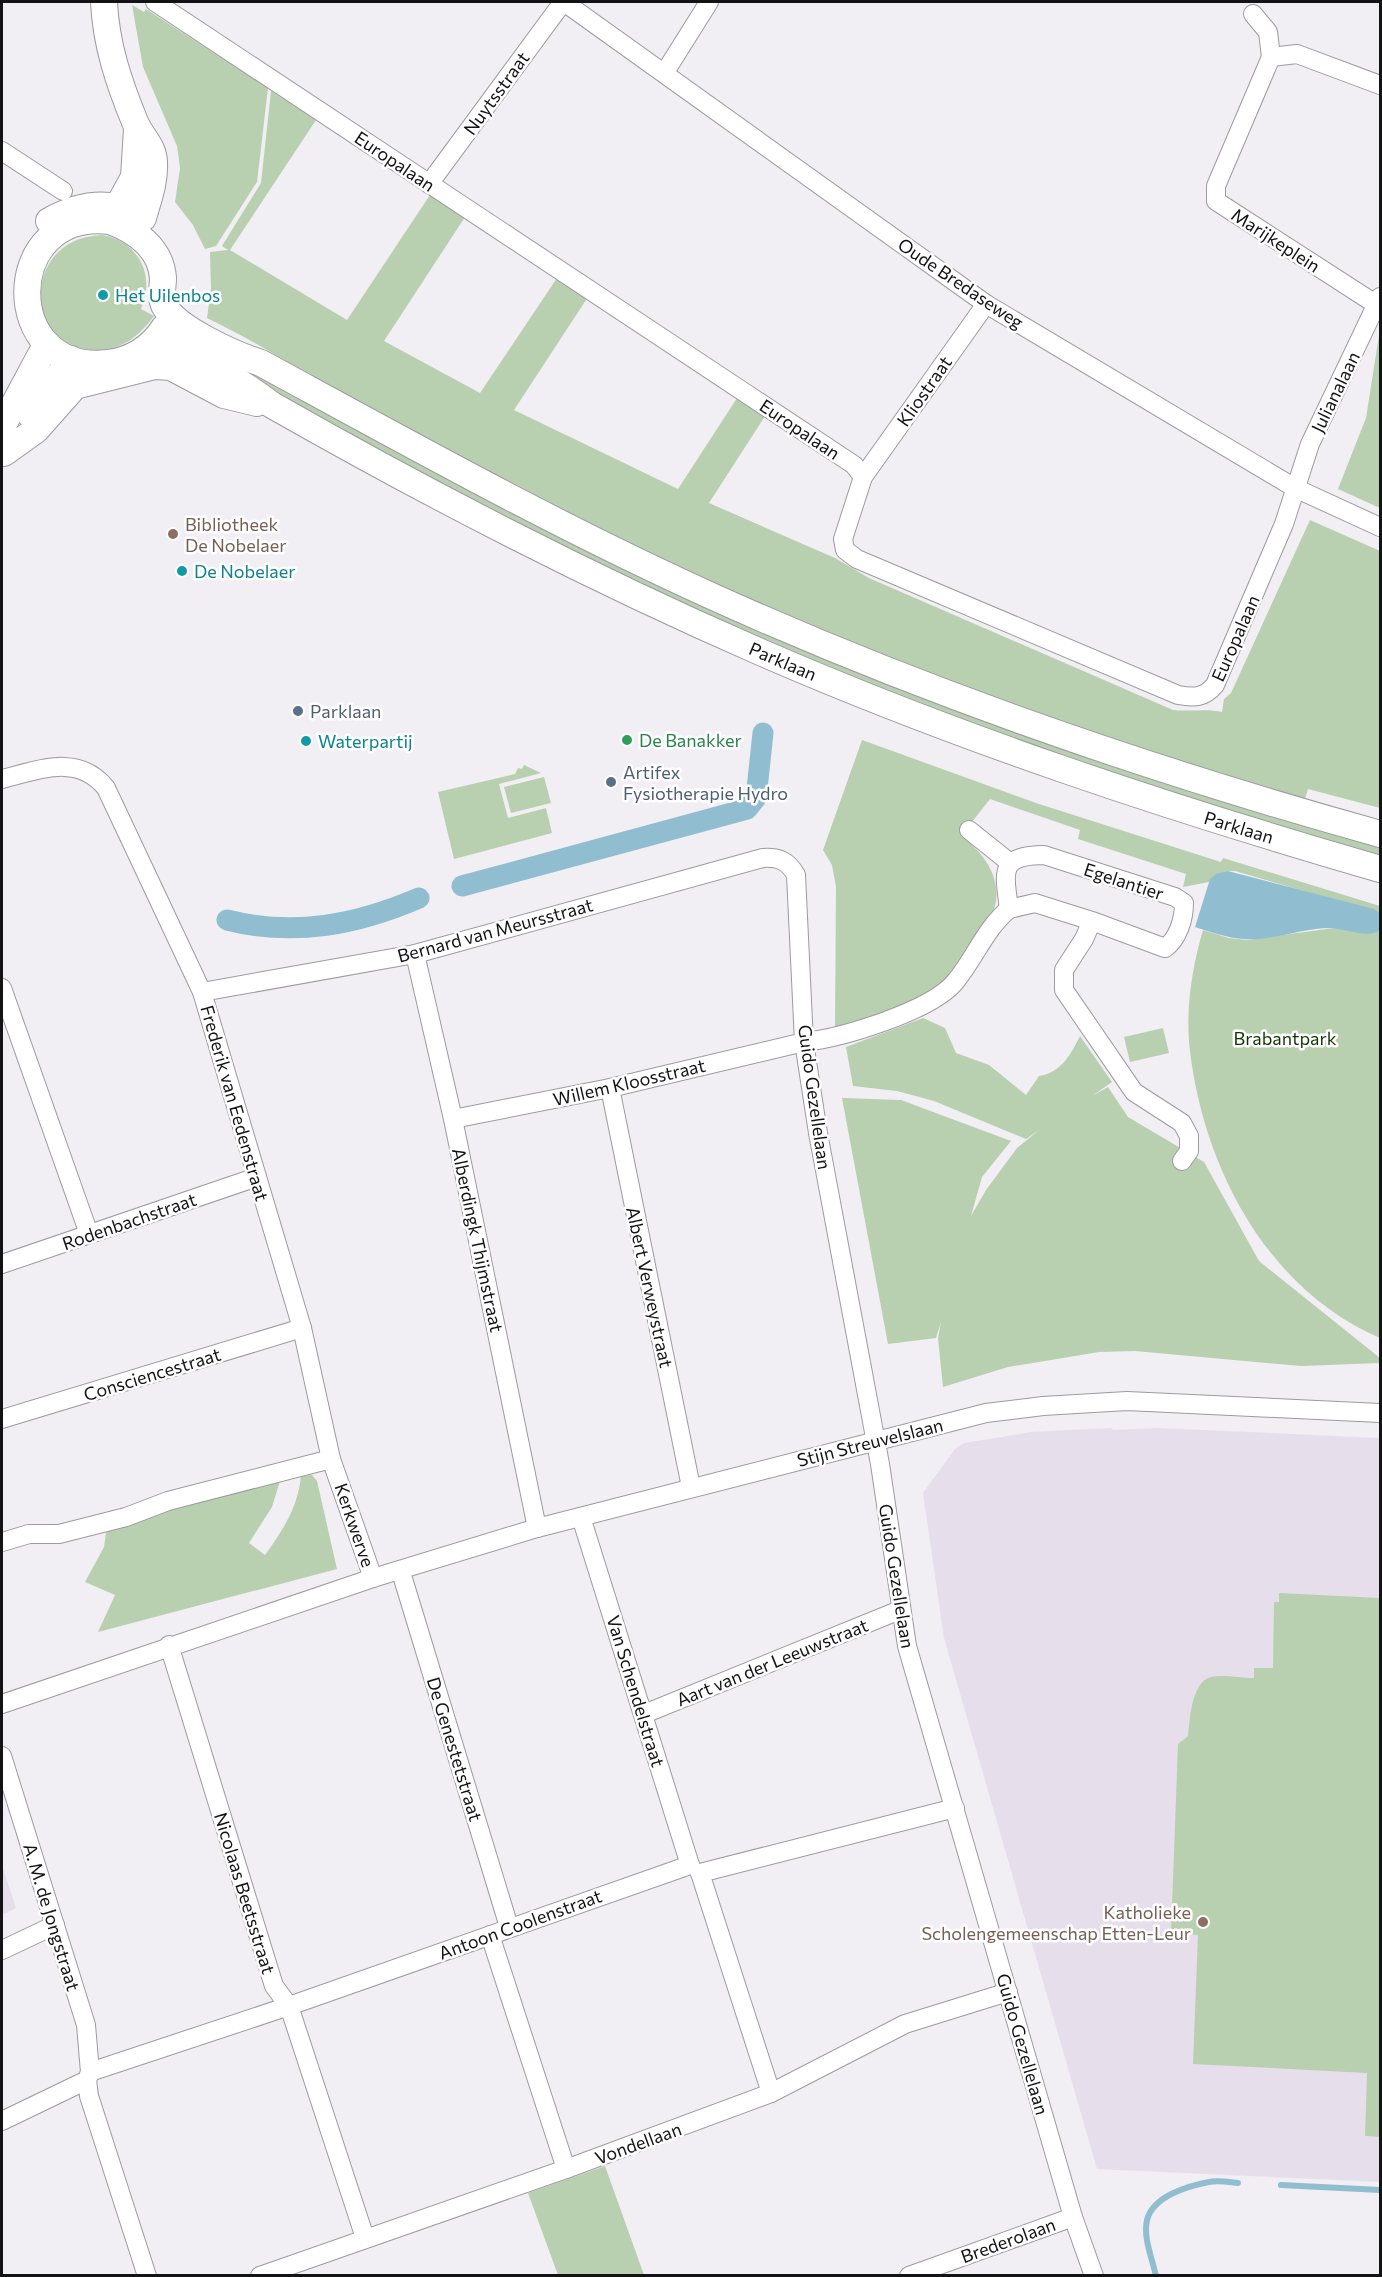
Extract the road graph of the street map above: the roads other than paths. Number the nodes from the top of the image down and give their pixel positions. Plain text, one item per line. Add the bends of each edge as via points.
1 (104, 2) edge
2 (155, 2) edge
3 (564, 2) edge
4 (709, 2) edge
5 (1253, 14) dead end
6 (1271, 57) junction
7 (665, 72) junction
8 (1380, 85) edge
9 (137, 129) junction
10 (2, 151) edge
11 (429, 184) junction
12 (63, 191) dead end
13 (114, 214) junction
14 (143, 218) junction
15 (49, 221) dead end
16 (1379, 301) edge
17 (986, 304) junction
18 (173, 308) junction
19 (156, 340) junction
20 (46, 345) junction
21 (71, 359) junction
22 (272, 405) junction
23 (2, 427) edge
24 (3, 455) edge
25 (863, 477) junction
26 (1294, 488) junction
27 (1380, 527) edge
28 (2, 779) edge
29 (969, 830) dead end
30 (1380, 834) edge
31 (784, 861) joint
32 (1009, 862) junction
33 (1380, 869) edge
34 (1009, 909) junction
35 (1092, 921) junction
36 (415, 954) junction
37 (2, 988) edge
38 (202, 992) junction
39 (804, 1042) junction
40 (609, 1088) junction
41 (453, 1119) junction
42 (1182, 1161) dead end
43 (257, 1177) junction
44 (89, 1234) junction
45 (2, 1264) edge
46 (302, 1328) junction
47 (1380, 1413) edge
48 (2, 1419) edge
49 (875, 1441) junction
50 (332, 1459) junction
51 (691, 1487) junction
52 (581, 1517) junction
53 (537, 1528) junction
54 (2, 1542) edge
55 (401, 1572) junction
56 (373, 1578) junction
57 (900, 1610) junction
58 (169, 1645) junction
59 (2, 1704) edge
60 (644, 1714) junction
61 (2, 1756) edge
62 (954, 1808) junction
63 (695, 1869) junction
64 (55, 1925) junction
65 (509, 1927) junction
66 (490, 1935) junction
67 (2, 1950) edge
68 (1008, 1992) junction
69 (289, 2006) junction
70 (88, 2076) junction
71 (771, 2093) junction
72 (2, 2121) edge
73 (566, 2169) junction
74 (1073, 2217) junction
75 (365, 2238) junction
76 (147, 2276) edge
77 (260, 2276) edge
78 (909, 2276) edge
79 (1094, 2276) edge

1 - 9 street via 114,66
2 - 11 street, Europalaan
3 - 7 street, Oude Bredaseweg
3 - 11 street, Nuytsstraat
4 - 7 street
5 - 6 street via 1268,32
6 - 8 street via 1297,54
6 - 16 street, Marijkeplein via 1216,186 1216,201
7 - 17 street, Oude Bredaseweg
9 - 13 street via 134,177
9 - 14 street via 152,149 154,163 153,186
10 - 12 street
11 - 25 street, Europalaan via 854,465
13 - 14 street
13 - 15 street via 85,206
13 - 18 street via 147,242 160,266 162,298
13 - 20 street via 66,226 34,255 26,274 26,301 33,325
14 - 18 street via 156,230 174,262 177,275
16 - 26 street, Julianalaan via 1310,444
17 - 25 street, Kliostraat
17 - 26 street, Oude Bredaseweg
18 - 19 street
18 - 30 street, Parklaan via 243,345 261,363 621,554 792,631 1064,737 1226,790
19 - 21 street via 141,352 113,363
19 - 22 street, Parklaan via 182,350
20 - 21 street
20 - 23 street
21 - 24 street
22 - 24 street via 224,395 177,369 154,366 75,386 36,430
22 - 33 street, Parklaan via 459,509 780,660 1059,768 1217,821
25 - 26 street, Europalaan via 843,539 850,555 1194,698 1208,694 1215,685 1284,524
26 - 27 street, Oude Bredaseweg
28 - 38 street, Frederik van Eedenstraat via 66,765 99,779
29 - 32 street
31 - 36 street, Bernard van Meursstraat via 763,858
31 - 39 street, Guido Gezellelaan via 796,875
32 - 34 street via 1004,873
32 - 35 street, Egelantier via 1022,856 1044,855 1184,903 1173,942 1165,948
34 - 35 street, Egelantier via 1035,903
34 - 39 street via 995,921 955,984 926,1005 829,1039
35 - 42 street via 1064,970 1064,990 1134,1092 1182,1124 1189,1136 1189,1151
36 - 38 street, Bernard van Meursstraat
36 - 41 street, Alberdingk Thijmstraat
37 - 44 street
38 - 43 street, Frederik van Eedenstraat
39 - 40 street, Willem Kloosstraat
39 - 49 street, Guido Gezellelaan
40 - 41 street, Willem Kloosstraat
40 - 51 street, Albert Verweystraat
41 - 53 street, Alberdingk Thijmstraat
43 - 44 street, Rodenbachstraat
43 - 46 street, Frederik van Eedenstraat
44 - 45 street, Rodenbachstraat
46 - 48 street, Consciencestraat
46 - 50 street, Frederik van Eedenstraat
47 - 49 street, Stijn Streuvelslaan via 1127,1401 986,1413
49 - 51 street, Stijn Streuvelslaan
49 - 57 street, Guido Gezellelaan
50 - 54 street, Kerkwerve via 59,1534 29,1534
50 - 56 street, Kerkwerve
51 - 52 street, Stijn Streuvelslaan
52 - 53 street, Stijn Streuvelslaan
52 - 60 street, Van Schendelstraat
53 - 55 street, Stijn Streuvelslaan
55 - 56 street, Stijn Streuvelslaan
55 - 65 street, De Genestetstraat
56 - 58 street, Kerkwerve
57 - 60 street, Aart van der Leeuwstraat
57 - 62 street, Guido Gezellelaan
58 - 59 street, Kerkwerve
58 - 69 street, Nicolaas Beetsstraat via 274,1986
60 - 63 street, Van Schendelstraat
61 - 64 street, A. M. de Jongstraat
62 - 63 street, Antoon Coolenstraat
62 - 68 street, Guido Gezellelaan
63 - 65 street, Antoon Coolenstraat
63 - 71 street, Van Schendelstraat
64 - 67 street
64 - 70 street, A. M. de Jongstraat via 86,2025
65 - 66 street, Antoon Coolenstraat
66 - 69 street, Antoon Coolenstraat
66 - 73 street
68 - 71 street, Vondellaan via 905,2024
68 - 74 street, Guido Gezellelaan
69 - 70 street, Antoon Coolenstraat
69 - 75 street, Nicolaas Beetsstraat
70 - 72 street
70 - 76 street, A. M. de Jongstraat via 89,2096
71 - 73 street, Vondellaan
73 - 75 street, Vondellaan
74 - 78 street, Brederolaan
74 - 79 street, Guido Gezellelaan
75 - 77 street, Vondellaan

